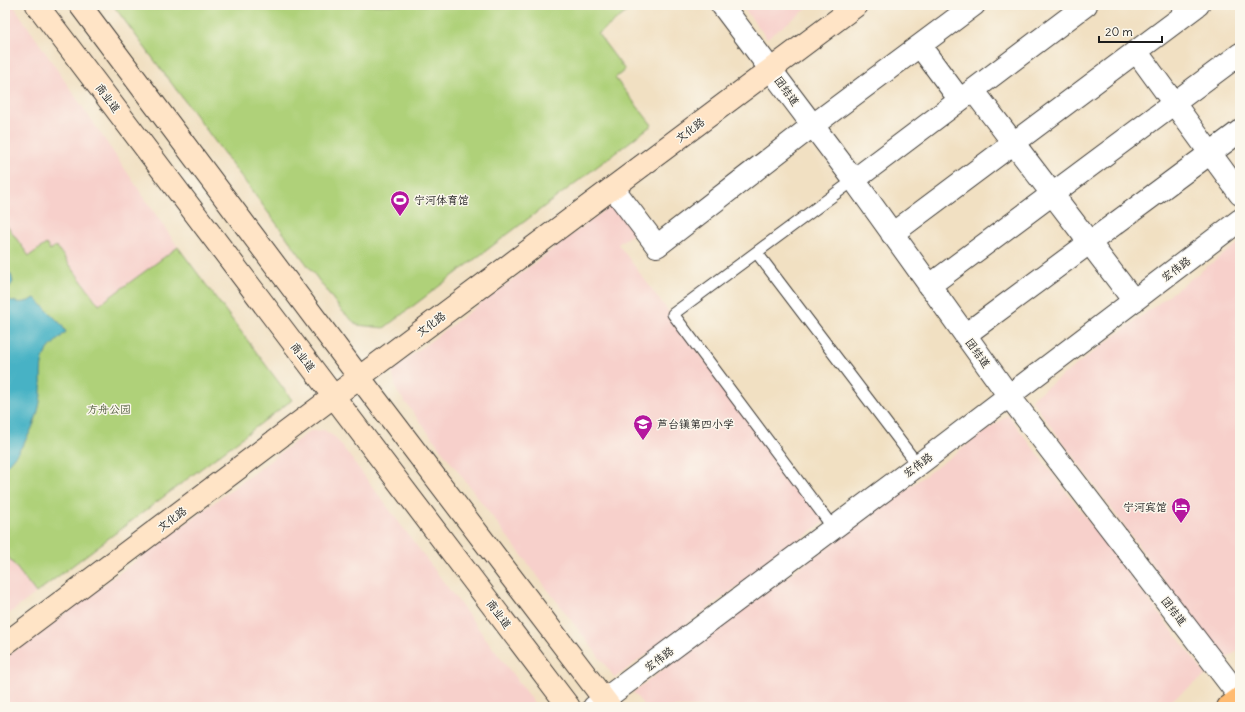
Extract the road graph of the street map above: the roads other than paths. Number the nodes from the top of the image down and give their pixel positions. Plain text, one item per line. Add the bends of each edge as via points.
1 (37, 5) edge
2 (80, 5) edge
3 (722, 5) edge
4 (857, 5) edge
5 (974, 5) edge
6 (1086, 5) edge
7 (1198, 5) edge
8 (920, 46) junction
9 (1136, 51) junction
10 (1240, 54) edge
11 (771, 70) junction
12 (967, 95) junction
13 (1174, 104) junction
14 (812, 126) junction
15 (1240, 131) edge
16 (1014, 143) junction
17 (1210, 153) junction
18 (854, 180) junction
19 (613, 188) junction
20 (1052, 194) junction
21 (1240, 194) edge
22 (1240, 220) edge
23 (892, 234) junction
24 (1090, 243) junction
25 (757, 252) junction
26 (930, 286) junction
27 (1134, 301) junction
28 (965, 335) junction
29 (359, 377) junction
30 (1009, 396) junction
31 (333, 397) junction
32 (918, 465) junction
33 (834, 529) junction
34 (5, 644) edge
35 (1240, 698) edge
36 (603, 705) edge
37 (569, 707) edge
38 (1228, 707) edge

1 - 31 main road, 商业道
2 - 29 main road
3 - 11 street, 团结道
4 - 11 main road, 文化路
5 - 8 street
6 - 12 street
7 - 9 street
8 - 12 street
8 - 14 street
9 - 13 street
9 - 16 street
10 - 13 street
11 - 14 street, 团结道
11 - 19 main road, 文化路
12 - 16 street
12 - 18 street
13 - 17 street
13 - 20 street
14 - 18 street, 团结道
14 - 19 street via 657,246
15 - 17 street
16 - 20 street
16 - 23 street
17 - 21 street
17 - 24 street
18 - 23 street, 团结道
18 - 25 lane
19 - 29 main road, 文化路
20 - 24 street
20 - 26 street
22 - 27 street, 宏伟路
23 - 26 street, 团结道
24 - 27 street
24 - 28 street
25 - 32 lane
25 - 33 lane via 673,314
26 - 28 street, 团结道
27 - 30 street, 宏伟路
28 - 30 street, 团结道
29 - 31 main road, 文化路
29 - 36 main road
30 - 32 street, 宏伟路
30 - 35 street, 团结道
31 - 34 main road, 文化路
31 - 37 main road, 商业道
32 - 33 street, 宏伟路
33 - 36 street, 宏伟路
35 - 38 main road

